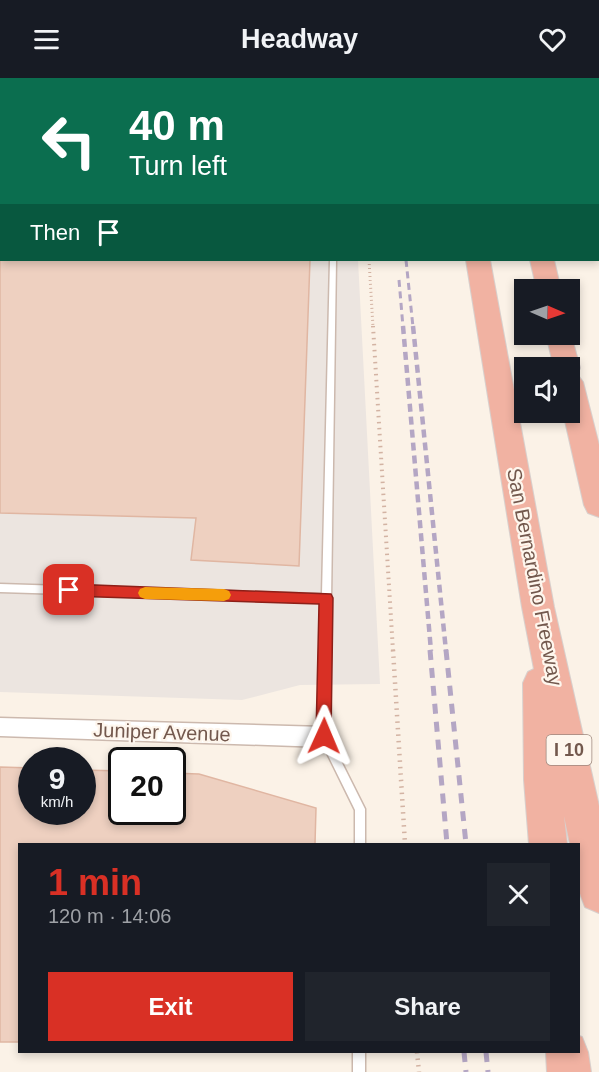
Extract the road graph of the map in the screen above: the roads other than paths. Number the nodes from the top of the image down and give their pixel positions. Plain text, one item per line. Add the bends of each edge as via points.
1 (333, 261) edge
2 (478, 261) edge
3 (542, 261) edge
4 (546, 279) edge
5 (580, 419) edge
6 (593, 466) edge
7 (599, 505) edge
8 (0, 588) edge
9 (326, 598) junction
10 (538, 607) junction
11 (0, 727) edge
12 (324, 736) junction
13 (360, 843) edge
14 (548, 843) edge
15 (599, 893) edge
16 (359, 1053) edge
17 (567, 1053) edge
18 (359, 1072) edge
19 (569, 1072) edge

1 - 9 lane
2 - 10 highway, San Bernardino Freeway / I 10
3 - 4 highway
5 - 6 highway
6 - 7 highway
8 - 9 lane
9 - 12 lane
10 - 14 highway via 542,780
10 - 15 highway, San Bernardino Freeway / I 10
11 - 12 street, Juniper Avenue
12 - 13 lane via 360,809
16 - 18 lane
17 - 19 highway

